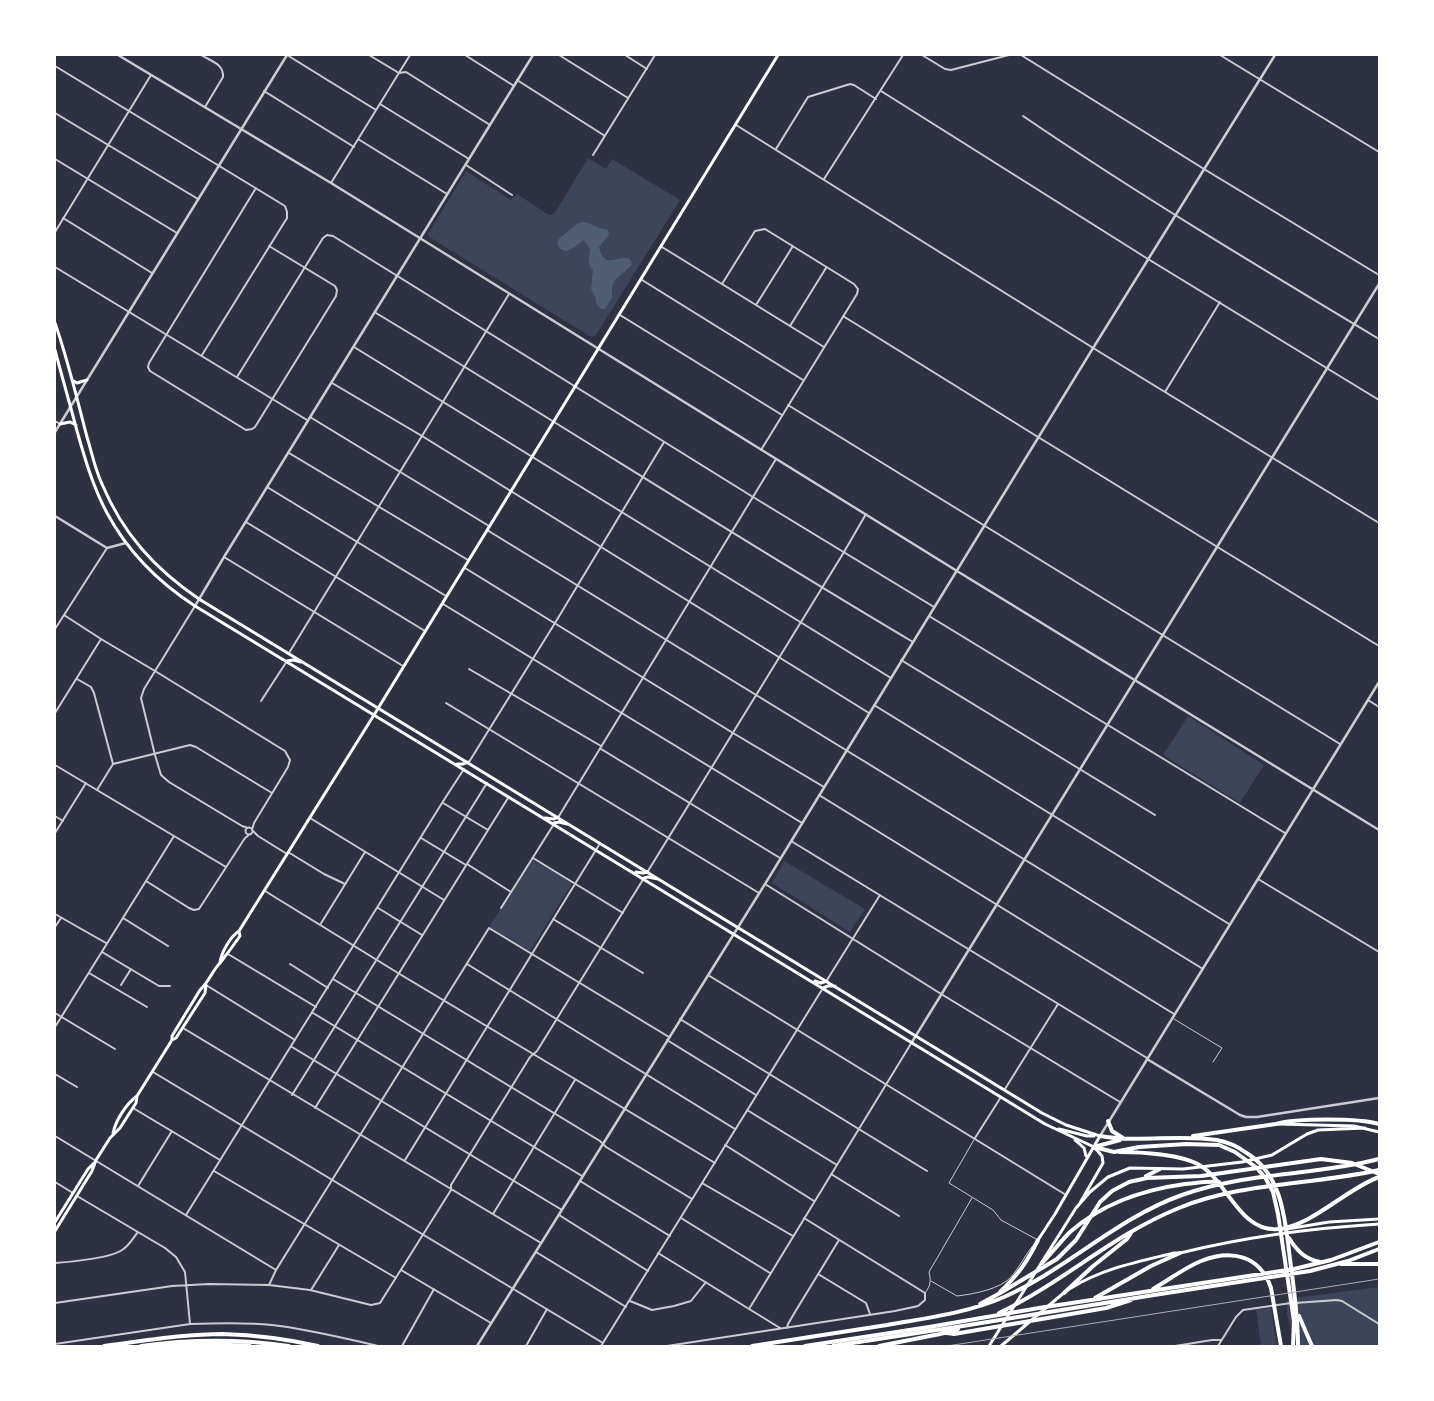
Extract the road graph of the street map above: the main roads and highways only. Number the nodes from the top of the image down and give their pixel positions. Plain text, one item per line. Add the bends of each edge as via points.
1 (778, 55) edge
2 (55, 323) edge
3 (55, 350) edge
4 (72, 380) junction
5 (87, 380) road end
6 (60, 424) road end
7 (76, 425) junction
8 (126, 544) junction
9 (138, 546) junction
10 (289, 653) junction
11 (278, 656) junction
12 (286, 661) junction
13 (304, 662) junction
14 (379, 708) junction
15 (374, 715) junction
16 (468, 762) junction
17 (454, 763) junction
18 (464, 769) junction
19 (479, 769) junction
20 (558, 817) junction
21 (544, 818) junction
22 (554, 824) junction
23 (570, 824) junction
24 (633, 872) junction
25 (648, 872) junction
26 (644, 878) junction
27 (661, 880) junction
28 (239, 931) junction
29 (220, 963) junction
30 (812, 981) junction
31 (827, 981) junction
32 (206, 985) junction
33 (836, 986) junction
34 (823, 988) junction
35 (172, 1040) junction
36 (1005, 1090) junction
37 (991, 1091) junction
38 (137, 1096) junction
39 (1108, 1121) road end
40 (1276, 1124) junction
41 (1379, 1124) edge
42 (1052, 1127) junction
43 (1365, 1128) junction
44 (1379, 1132) edge
45 (113, 1134) junction
46 (1100, 1136) junction
47 (1185, 1137) junction
48 (1073, 1138) junction
49 (1124, 1139) junction
50 (1094, 1147) junction
51 (1114, 1152) junction
52 (96, 1160) junction
53 (1379, 1160) edge
54 (1085, 1161) junction
55 (1160, 1169) junction
56 (1379, 1170) edge
57 (1379, 1176) edge
58 (1136, 1180) junction
59 (1225, 1182) junction
60 (1080, 1203) junction
61 (1379, 1219) edge
62 (55, 1222) edge
63 (1379, 1224) edge
64 (1279, 1229) junction
65 (1134, 1230) junction
66 (55, 1232) edge
67 (1038, 1240) joint
68 (1379, 1242) edge
69 (1288, 1244) junction
70 (1379, 1249) edge
71 (1180, 1253) junction
72 (1379, 1264) edge
73 (1041, 1265) junction
74 (1064, 1293) junction
75 (998, 1294) junction
76 (1294, 1305) junction
77 (976, 1306) junction
78 (1297, 1312) junction
79 (1054, 1316) junction
80 (945, 1333) junction
81 (882, 1336) junction
82 (104, 1346) edge
83 (141, 1346) edge
84 (171, 1346) edge
85 (250, 1346) edge
86 (290, 1346) edge
87 (318, 1346) edge
88 (752, 1346) edge
89 (805, 1346) edge
90 (833, 1346) edge
91 (880, 1346) edge
92 (989, 1346) edge
93 (1001, 1346) edge
94 (1281, 1346) edge
95 (1293, 1346) edge
96 (1298, 1346) edge
97 (1312, 1346) edge

1 - 14 main road
2 - 4 main road
3 - 7 main road
4 - 5 main road via 77,383
4 - 9 main road via 101,483 121,522
6 - 7 main road via 70,422
7 - 8 main road via 99,498
8 - 9 main road
8 - 11 main road via 180,596
9 - 10 main road via 161,570 199,599
10 - 11 main road
10 - 13 main road
11 - 12 main road
12 - 13 main road
12 - 15 main road
13 - 14 main road
14 - 15 main road
14 - 16 main road
15 - 17 main road
15 - 28 main road
16 - 17 main road
16 - 19 main road
17 - 18 main road
18 - 19 main road
18 - 21 main road
19 - 20 main road
20 - 21 main road
20 - 23 main road
21 - 22 main road
22 - 23 main road
22 - 24 main road
23 - 25 main road
24 - 25 main road
24 - 26 main road
25 - 27 main road
26 - 27 main road
26 - 30 main road
27 - 31 main road
28 - 29 main road via 220,957
28 - 29 main road via 240,936
29 - 32 main road
30 - 31 main road
30 - 34 main road
31 - 33 main road
32 - 35 main road via 175,1030
32 - 35 main road via 205,993
33 - 34 main road
33 - 36 main road
34 - 37 main road
35 - 38 main road
36 - 37 main road
36 - 46 main road via 1053,1119
37 - 42 main road
38 - 45 main road via 130,1101
38 - 45 main road via 136,1104
39 - 49 highway via 1112,1131
40 - 41 highway via 1342,1120
40 - 43 main road
40 - 47 highway
42 - 46 main road
42 - 48 main road
43 - 44 main road
43 - 55 main road via 1318,1130 1272,1155 1242,1162
45 - 52 main road
46 - 49 highway
46 - 50 main road
47 - 49 highway
47 - 69 highway via 1227,1142 1250,1155 1266,1170 1279,1195
48 - 50 main road
48 - 54 main road via 1086,1151
49 - 50 highway
50 - 51 highway
50 - 54 main road
50 - 60 main road via 1102,1156 1103,1164
51 - 64 highway via 1170,1156 1193,1162 1210,1173 1243,1215 1253,1222
51 - 69 highway via 1139,1147 1205,1144 1228,1148 1257,1168 1266,1179
52 - 62 main road
52 - 66 main road
53 - 59 highway
54 - 67 main road
55 - 58 highway
55 - 60 main road via 1130,1168 1108,1177
56 - 65 highway via 1226,1193 1175,1209
57 - 58 highway via 1352,1163 1312,1160 1201,1176
57 - 64 highway via 1305,1220
58 - 75 highway via 1107,1195 1074,1242 1057,1259
59 - 73 highway via 1154,1189 1111,1204 1072,1231
59 - 77 highway via 1152,1208 1036,1280 994,1301
60 - 73 main road
61 - 64 main road
63 - 71 main road via 1285,1234
65 - 74 highway
65 - 80 highway via 1023,1301 979,1322
67 - 75 highway via 1019,1273
68 - 81 highway via 1294,1270 1048,1306
69 - 72 highway via 1302,1255 1329,1265
69 - 76 highway
70 - 81 highway via 1310,1271
71 - 74 main road via 1113,1268
71 - 79 highway via 1090,1301
73 - 92 main road
74 - 93 main road
75 - 77 highway
76 - 78 highway
76 - 95 highway
77 - 88 highway via 933,1317
78 - 96 highway
78 - 97 highway
79 - 80 highway
79 - 94 highway via 1106,1308 1148,1292 1194,1264 1214,1257 1237,1256 1248,1259 1263,1271 1271,1288
80 - 91 highway
81 - 89 highway
81 - 90 highway
82 - 87 highway via 223,1334
83 - 86 highway via 206,1340
84 - 85 highway

